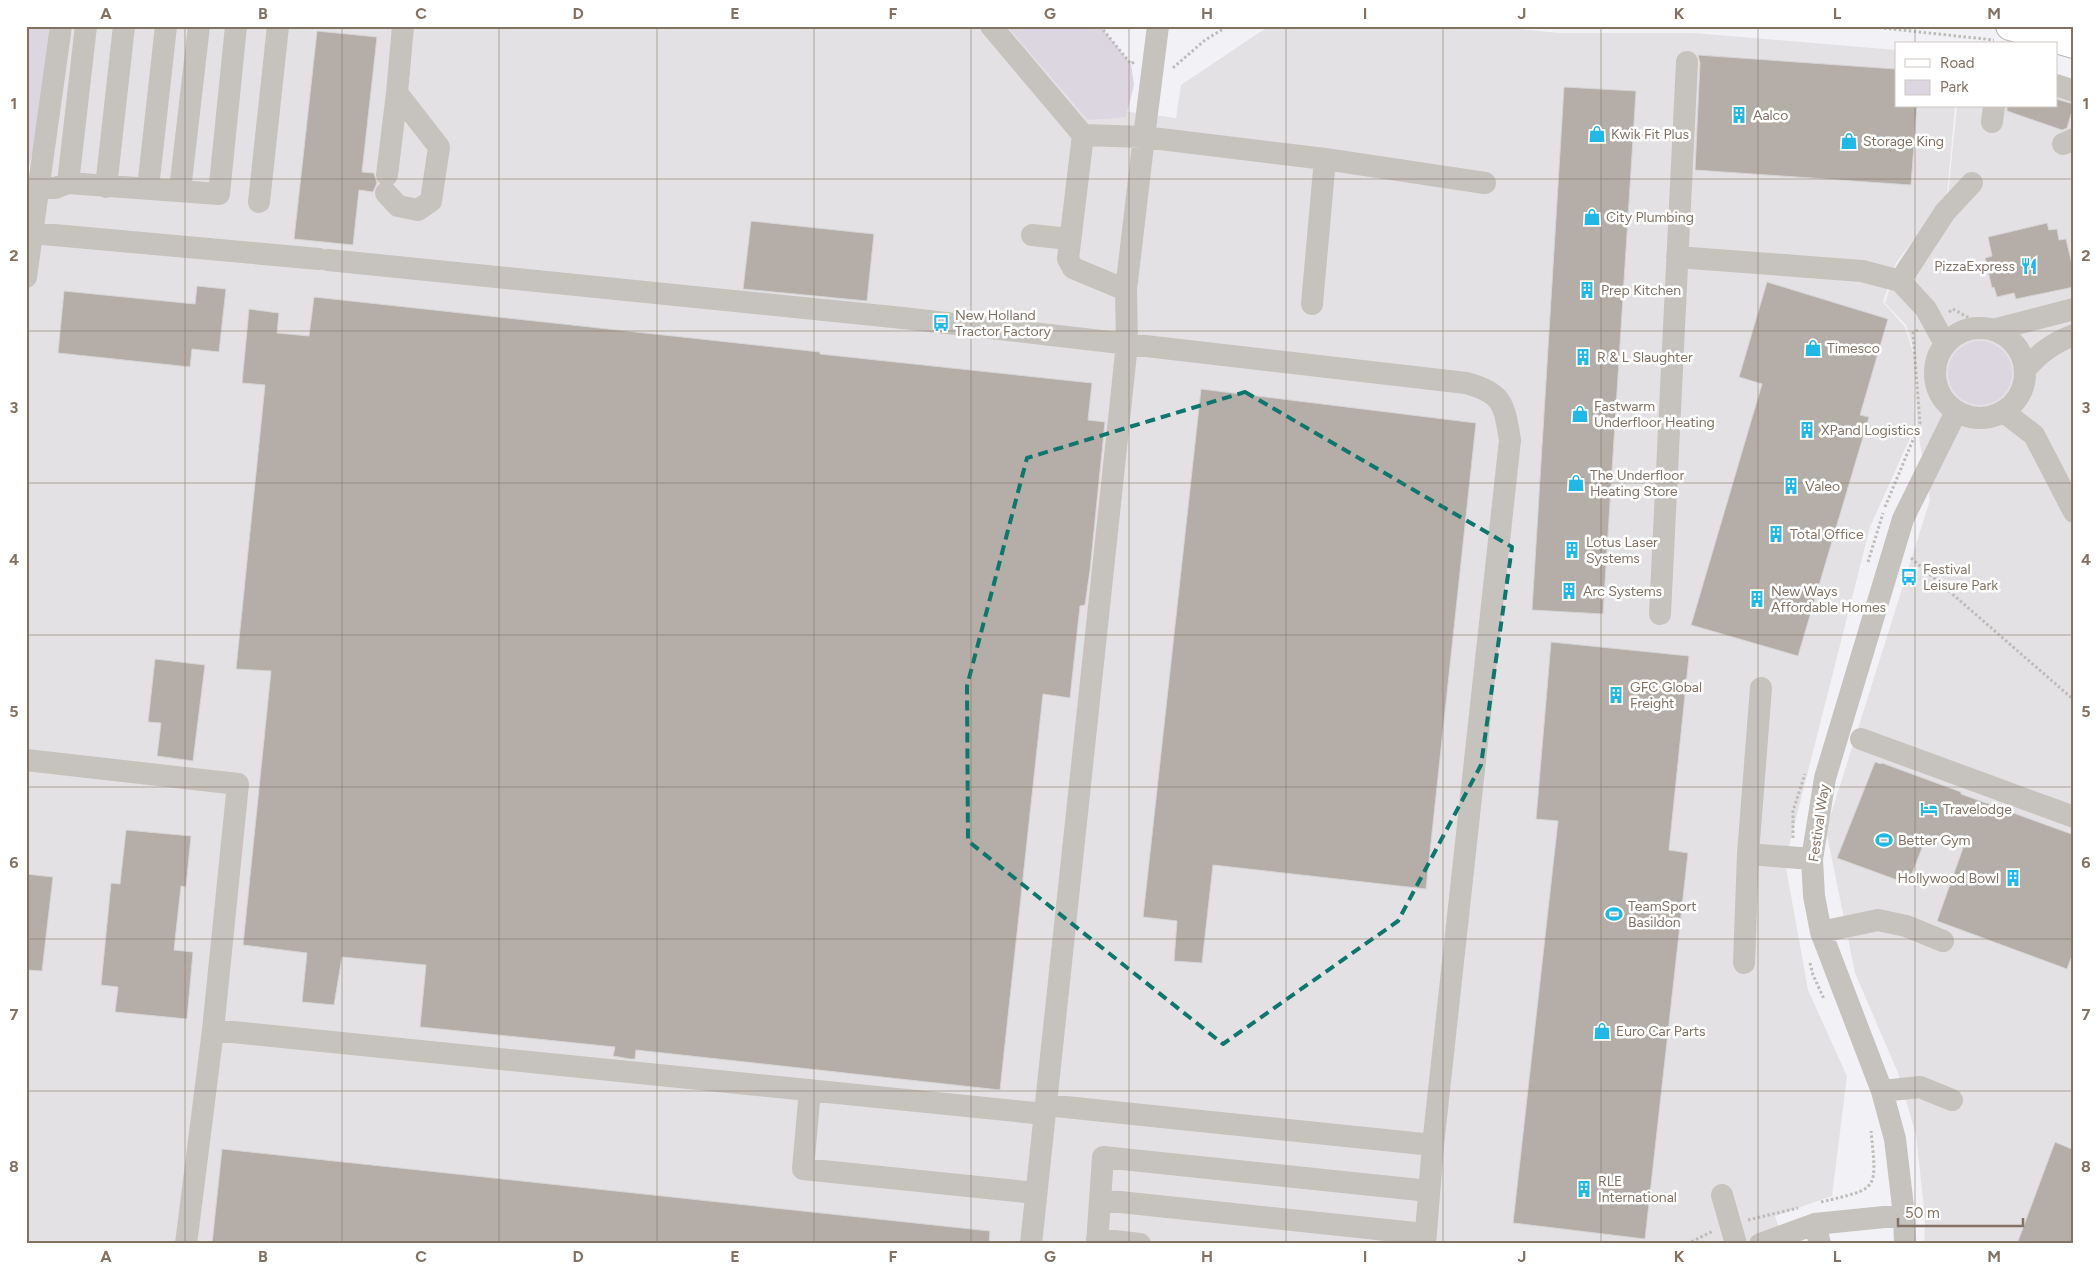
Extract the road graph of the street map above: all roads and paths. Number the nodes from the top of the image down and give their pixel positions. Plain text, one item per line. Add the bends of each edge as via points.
1 (61, 26) edge
2 (86, 26) edge
3 (124, 26) edge
4 (166, 26) edge
5 (199, 26) edge
6 (236, 26) edge
7 (278, 26) edge
8 (403, 26) edge
9 (991, 26) edge
10 (1158, 26) edge
11 (1864, 26) edge
12 (2004, 33) edge
13 (2074, 44) edge
14 (1687, 62) dead end
15 (2058, 86) edge
16 (2074, 91) edge
17 (397, 93) junction
18 (1083, 136) junction
19 (1144, 137) junction
20 (1326, 160) junction
21 (68, 183) junction
22 (1485, 183) dead end
23 (1972, 183) dead end
24 (106, 187) junction
25 (38, 188) junction
26 (148, 188) junction
27 (180, 190) junction
28 (259, 202) dead end
29 (32, 233) junction
30 (1032, 235) dead end
31 (1069, 238) junction
32 (1678, 257) junction
33 (26, 277) edge
34 (1900, 281) junction
35 (1126, 290) junction
36 (1312, 304) dead end
37 (2074, 309) edge
38 (1934, 321) junction
39 (1986, 324) junction
40 (2074, 335) edge
41 (1127, 344) junction
42 (1945, 344) junction
43 (2025, 370) junction
44 (1956, 412) junction
45 (2004, 412) junction
46 (2074, 512) edge
47 (1894, 551) junction
48 (1868, 563) dead end
49 (1660, 614) dead end
50 (1761, 688) dead end
51 (2074, 700) edge
52 (1861, 739) dead end
53 (26, 760) edge
54 (1807, 765) dead end
55 (2074, 817) edge
56 (1748, 854) junction
57 (1802, 859) junction
58 (1821, 932) junction
59 (1943, 941) dead end
60 (1809, 956) dead end
61 (1744, 963) dead end
62 (1825, 1001) dead end
63 (213, 1030) junction
64 (810, 1090) junction
65 (1882, 1091) junction
66 (1952, 1100) dead end
67 (1046, 1109) junction
68 (1871, 1123) dead end
69 (1433, 1145) junction
70 (1429, 1191) junction
71 (1036, 1193) junction
72 (1722, 1194) dead end
73 (1101, 1200) junction
74 (1904, 1214) junction
75 (1812, 1220) edge
76 (1733, 1234) edge
77 (1425, 1239) edge
78 (1097, 1241) edge
79 (186, 1244) edge
80 (1031, 1244) edge
81 (1140, 1244) edge
82 (1687, 1244) edge
83 (1760, 1244) edge
84 (1906, 1244) edge

1 - 25 street
2 - 21 street
3 - 24 street
4 - 26 street
5 - 27 street
6 - 27 street via 219,194
7 - 28 street
8 - 17 street
9 - 18 street
10 - 19 street
11 - 12 path via 1980,37
12 - 13 main road
14 - 32 street
15 - 16 street
17 - 17 street via 439,147 431,201 418,210 398,206 387,184
18 - 19 street
18 - 31 street
19 - 20 street
19 - 35 street
20 - 22 street
20 - 36 street
21 - 24 street
21 - 25 street via 55,188
23 - 34 street via 1946,212
24 - 26 street
25 - 29 street
26 - 27 street
29 - 33 street
29 - 41 street via 903,318
30 - 31 street
31 - 35 street via 1068,259 1073,268
32 - 34 street via 1862,271
32 - 49 street
34 - 38 street
35 - 41 street
37 - 39 street
38 - 39 path via 1953,309 1971,320
38 - 42 street
38 - 48 path via 1913,333 1920,423 1881,518
39 - 42 street via 1958,333
39 - 43 street via 2008,337 2019,350
40 - 43 street via 2043,351
41 - 67 street
41 - 69 street via 1466,383 1494,393 1505,411 1510,440
42 - 44 street via 1937,357 1934,373 1944,402
43 - 45 street via 2024,385 2017,399
44 - 45 street via 1975,418
44 - 47 street, Festival Way via 1903,518
45 - 46 street via 2034,436
47 - 51 path via 1915,559
47 - 57 street, Festival Way
50 - 56 street
52 - 55 street
53 - 63 street via 238,784
54 - 57 path via 1793,812
56 - 57 street
56 - 61 street
57 - 58 street, Festival Way
58 - 59 street via 1878,920 1906,926
58 - 65 street, Festival Way
60 - 62 path via 1813,975
63 - 64 street
63 - 79 street
64 - 67 street
64 - 71 street via 803,1170
65 - 66 street via 1920,1087
65 - 74 street, Festival Way via 1895,1139
67 - 69 street
67 - 71 street
68 - 75 path via 1874,1181 1866,1190
69 - 70 street
70 - 73 street via 1103,1157
70 - 77 street
71 - 80 street
72 - 76 street
73 - 77 street
73 - 78 street
74 - 75 street
74 - 84 street, Festival Way
75 - 76 path
75 - 83 street
76 - 82 path
78 - 81 street

